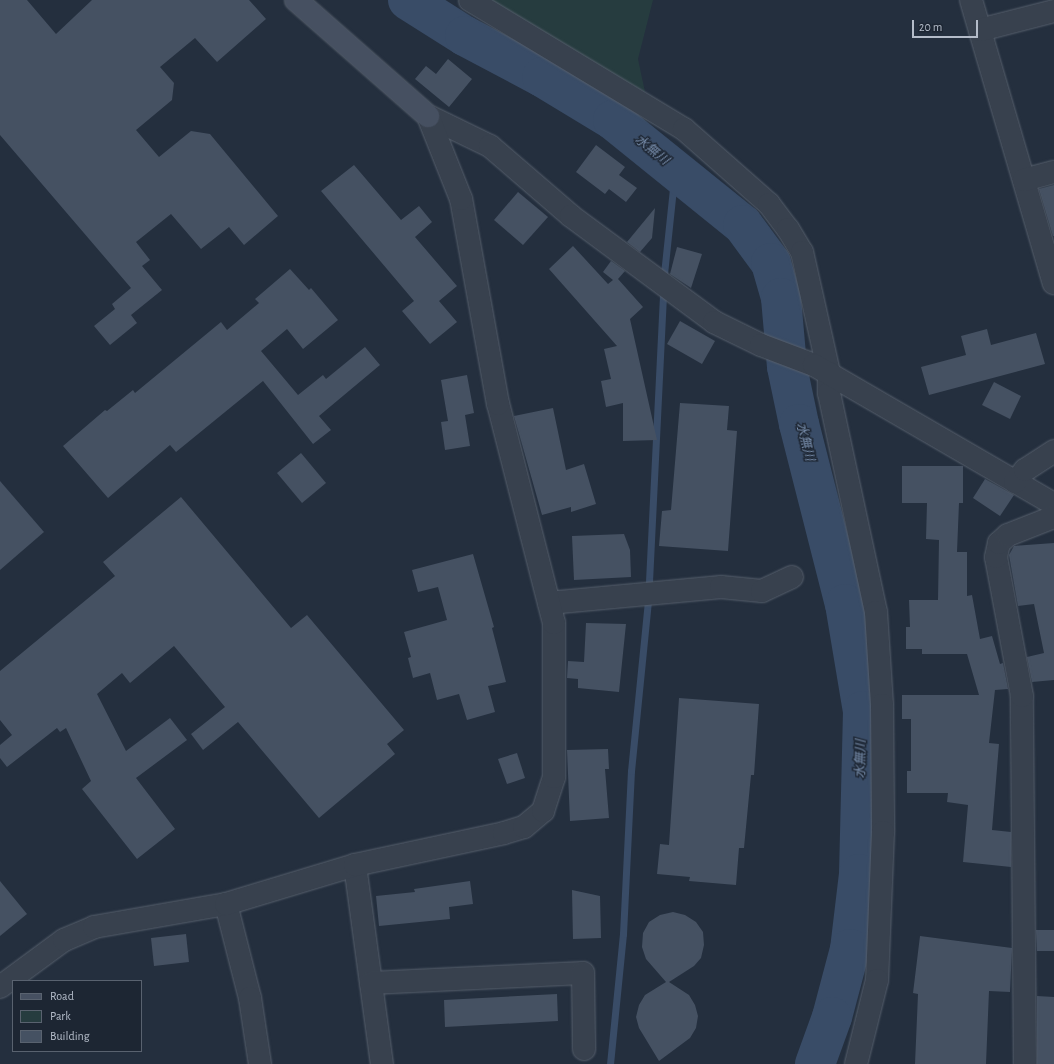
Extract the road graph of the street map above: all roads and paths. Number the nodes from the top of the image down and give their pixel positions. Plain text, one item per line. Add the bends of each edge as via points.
1 (296, 0) edge
2 (470, 0) edge
3 (971, 0) edge
4 (1054, 11) edge
5 (980, 30) junction
6 (428, 116) junction
7 (1054, 172) edge
8 (1024, 180) junction
9 (1049, 244) edge
10 (1054, 283) edge
11 (822, 369) junction
12 (1054, 451) edge
13 (1015, 482) junction
14 (1054, 504) edge
15 (1054, 517) edge
16 (792, 576) dead end
17 (549, 603) junction
18 (355, 865) junction
19 (226, 904) junction
20 (371, 983) junction
21 (0, 987) edge
22 (584, 1048) dead end
23 (260, 1064) edge
24 (382, 1064) edge
25 (856, 1064) edge
26 (1025, 1064) edge

1 - 6 street
2 - 11 street via 684,129 768,204 802,252
3 - 5 street
4 - 5 street
5 - 8 street
6 - 11 street via 490,146 619,254 714,322
6 - 17 street via 461,199 498,404
7 - 8 street
8 - 9 street
9 - 10 street
11 - 13 street
11 - 25 street via 876,612 882,706 882,832 877,980
12 - 13 street via 1025,470
13 - 14 street
15 - 26 street via 1008,535 999,543 996,557 1022,696
16 - 17 street via 762,591 721,587
17 - 18 street via 554,622 554,776 542,811 524,827 504,833
18 - 19 street
18 - 20 street
19 - 21 street via 94,927 64,940
19 - 23 street via 250,998
20 - 22 street via 582,973
20 - 24 street

